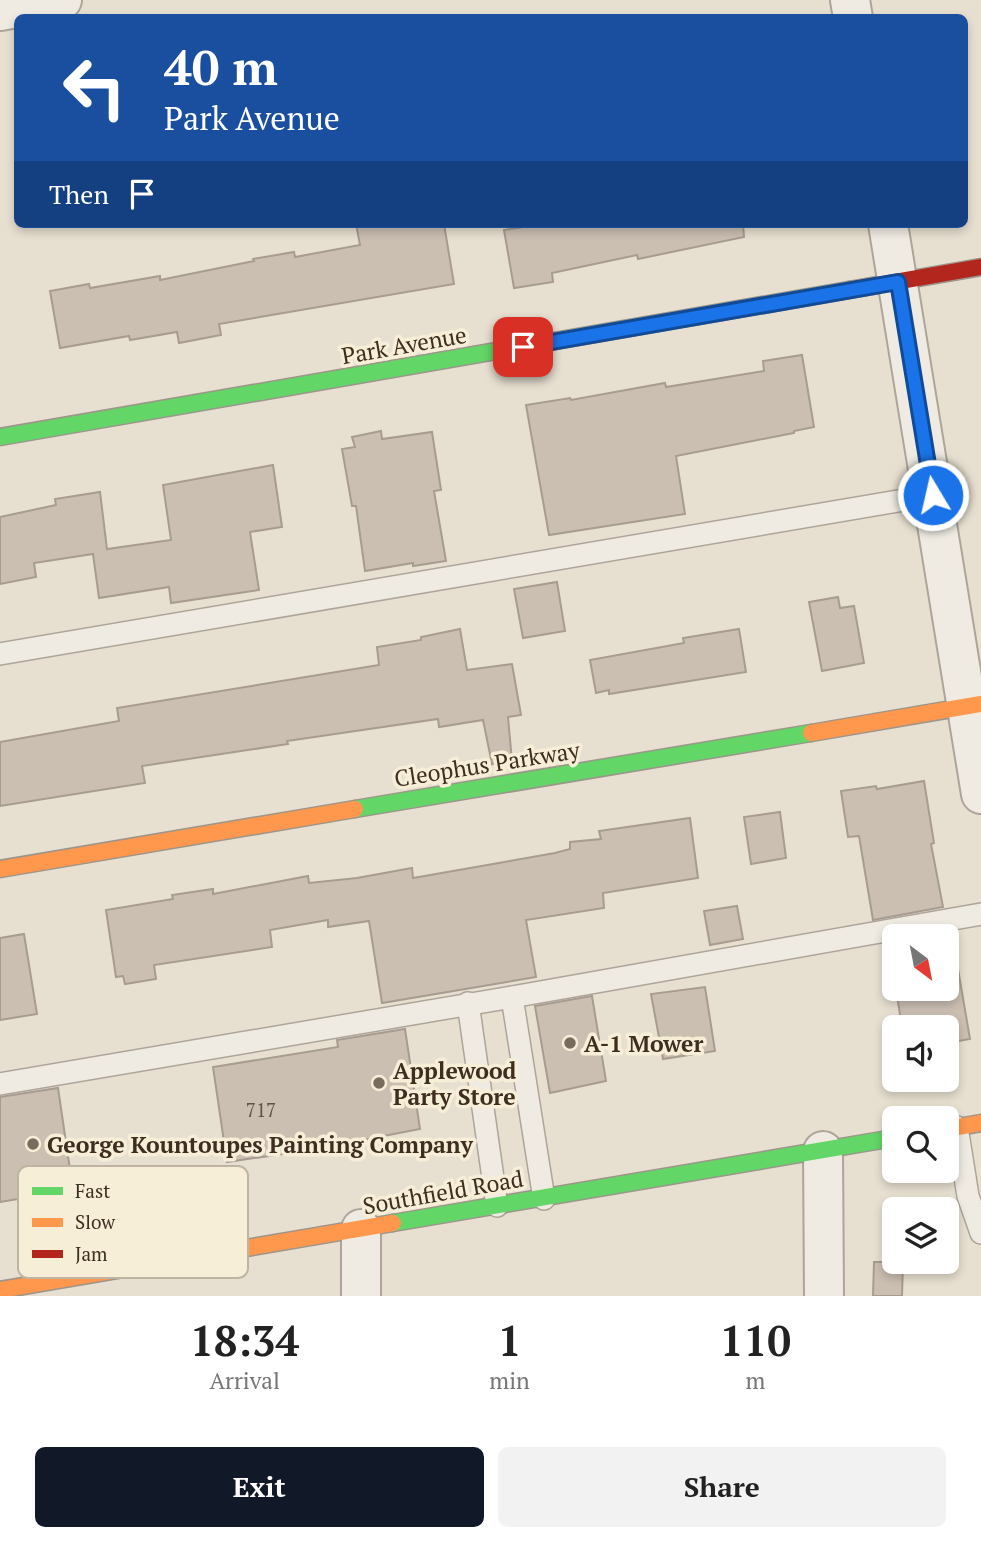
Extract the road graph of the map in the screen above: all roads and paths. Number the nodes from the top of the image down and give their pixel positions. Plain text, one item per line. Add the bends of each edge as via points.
1 (62, 0) edge
2 (0, 11) edge
3 (889, 228) edge
4 (981, 267) edge
5 (898, 282) junction
6 (0, 437) edge
7 (933, 495) junction
8 (0, 654) edge
9 (974, 705) edge
10 (981, 794) edge
11 (0, 869) edge
12 (981, 914) edge
13 (512, 997) junction
14 (468, 1003) junction
15 (0, 1084) edge
16 (981, 1123) edge
17 (959, 1127) edge
18 (882, 1140) edge
19 (823, 1151) junction
20 (959, 1158) edge
21 (544, 1199) junction
22 (497, 1206) junction
23 (361, 1229) junction
24 (981, 1233) edge
25 (248, 1253) edge
26 (126, 1278) edge
27 (92, 1285) edge
28 (0, 1290) edge
29 (361, 1296) edge
30 (824, 1296) edge

1 - 2 street
3 - 5 street
4 - 5 street, Park Avenue
5 - 6 street, Park Avenue
5 - 7 street
7 - 8 lane
7 - 9 street
9 - 10 street
9 - 11 street, Cleophus Parkway
12 - 13 lane
13 - 14 lane
13 - 21 lane
14 - 15 lane
14 - 22 lane
16 - 17 street
18 - 19 street, Southfield Road
19 - 21 street, Southfield Road
19 - 30 street
20 - 24 lane
21 - 22 street, Southfield Road
22 - 23 street, Southfield Road
23 - 25 street, Southfield Road
23 - 29 street
26 - 27 street, Southfield Road
27 - 28 street, Southfield Road

